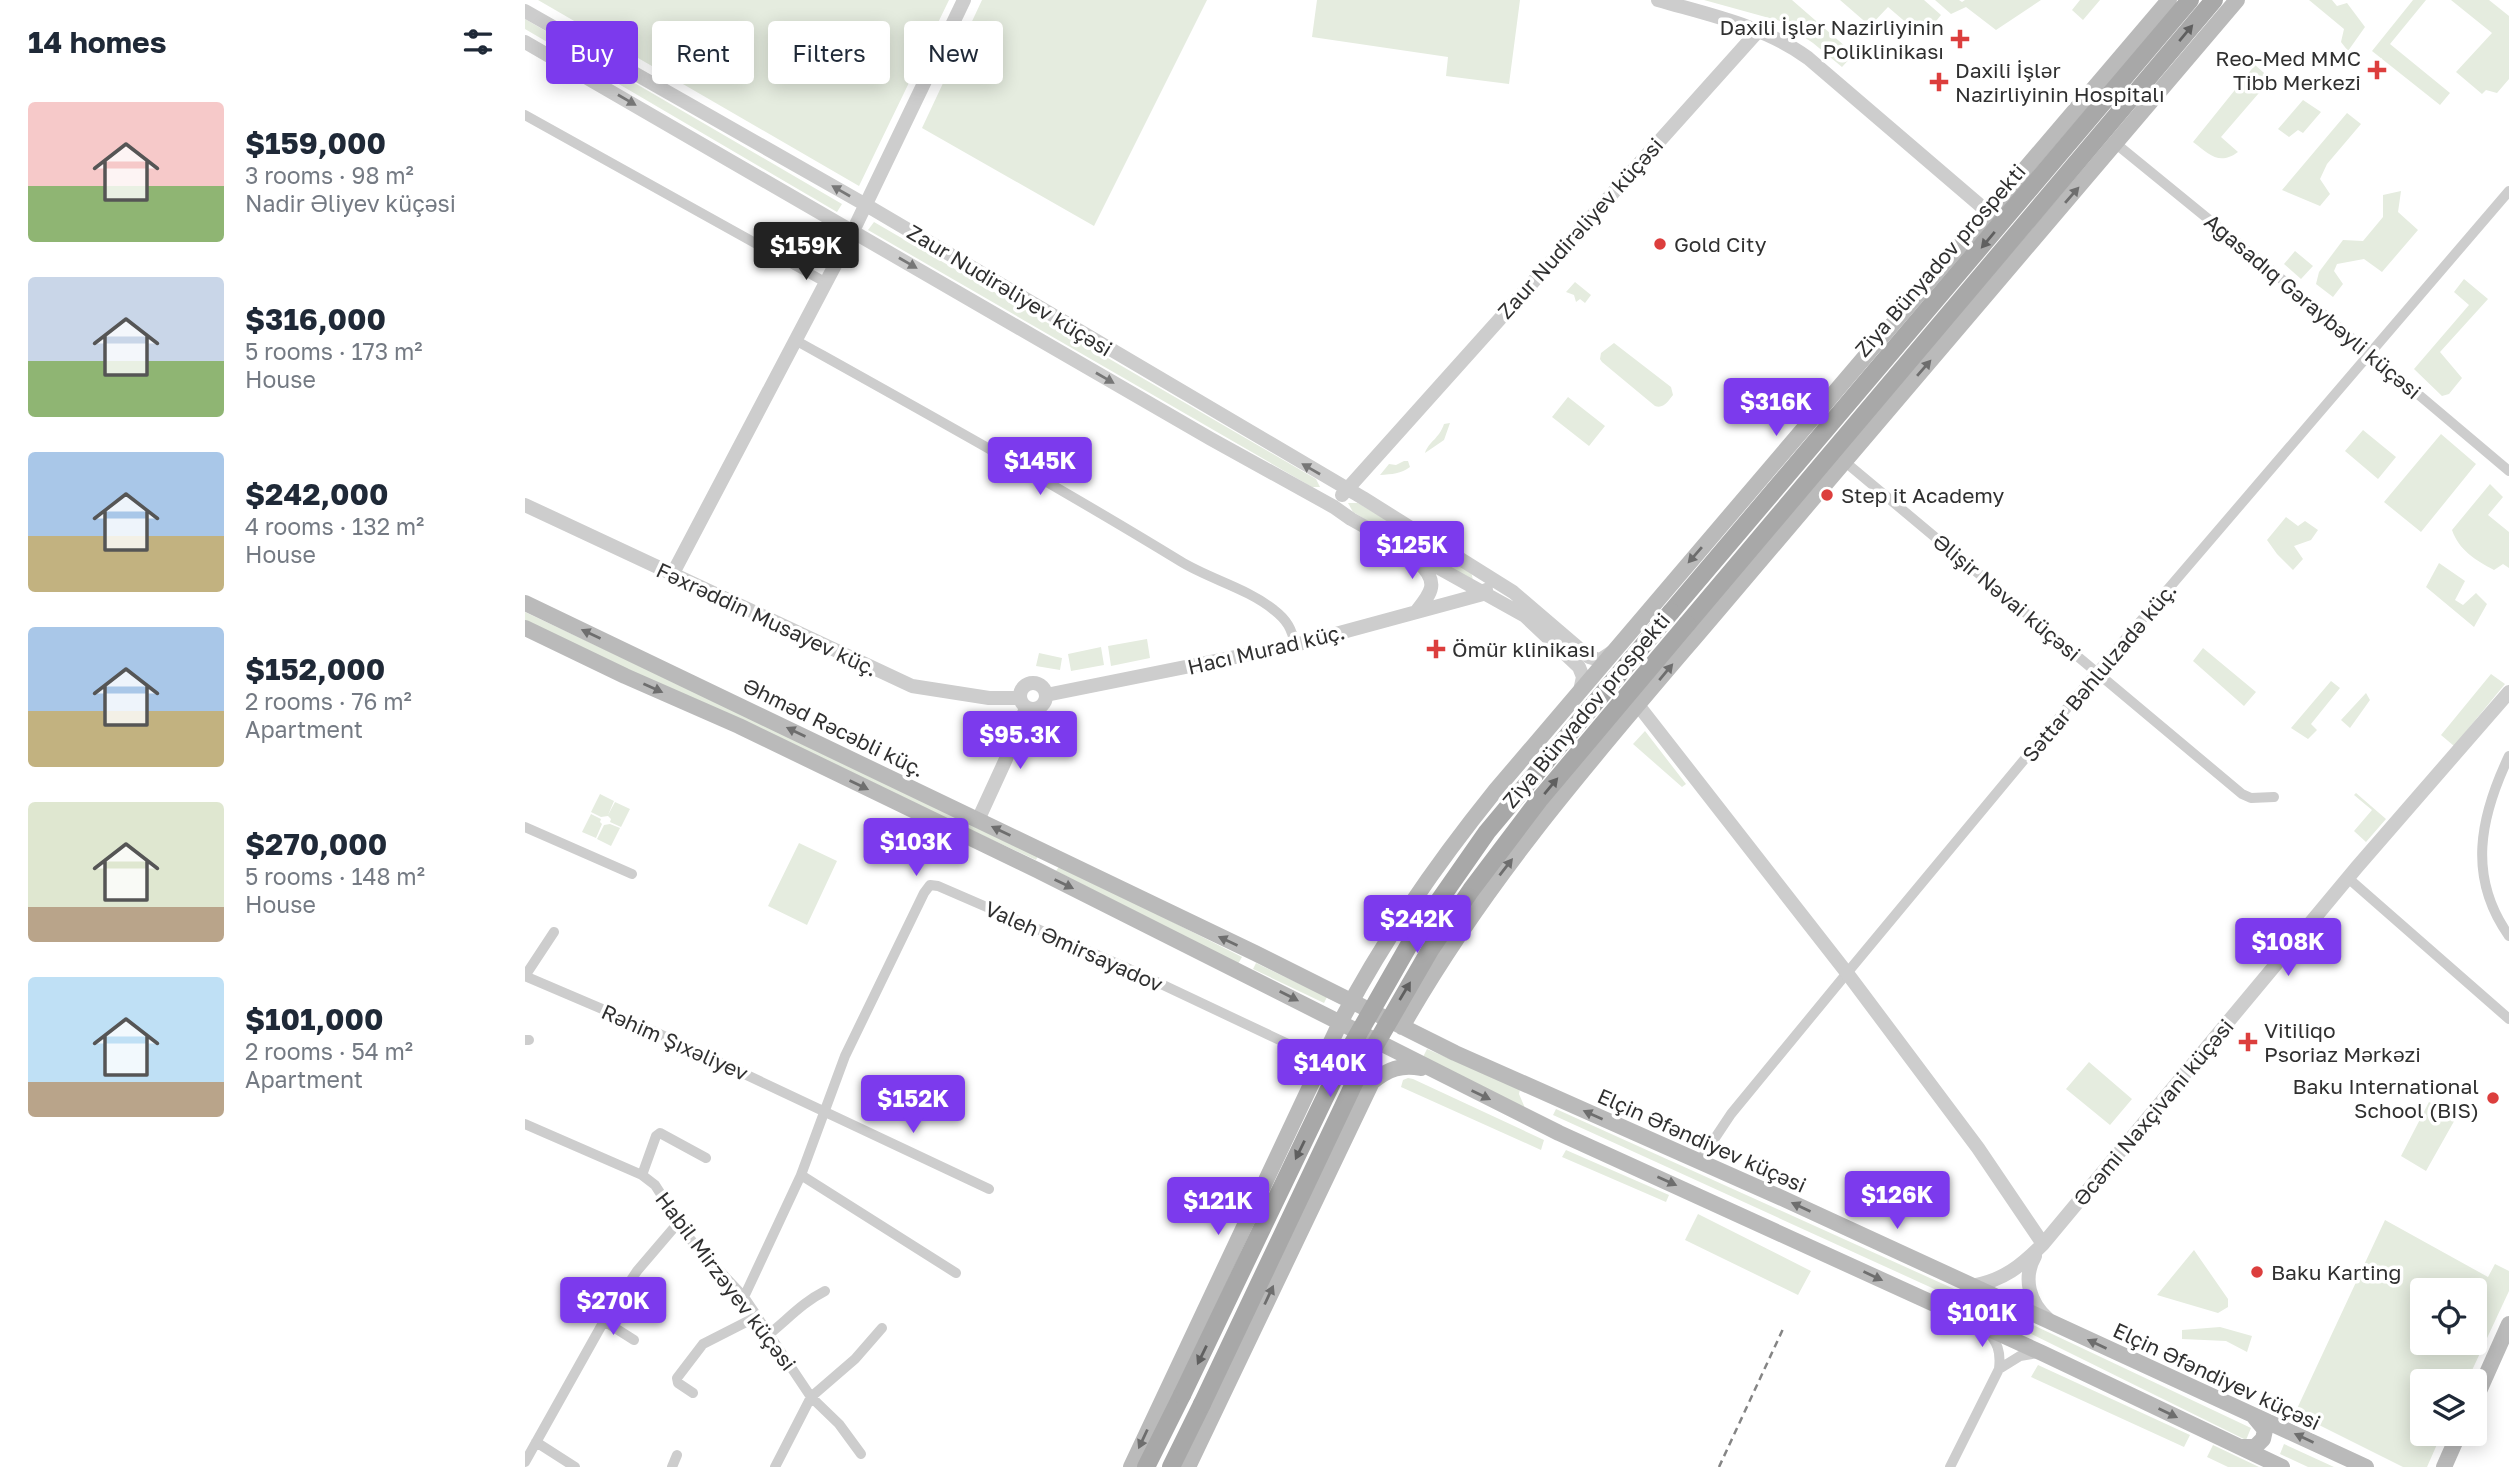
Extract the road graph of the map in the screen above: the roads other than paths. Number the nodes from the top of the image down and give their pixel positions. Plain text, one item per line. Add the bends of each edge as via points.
1 (964, 0) edge
2 (1658, 0) edge
3 (2169, 0) edge
4 (2190, 0) edge
5 (2214, 0) edge
6 (2237, 0) edge
7 (525, 11) edge
8 (1759, 30) junction
9 (525, 41) edge
10 (525, 116) edge
11 (2115, 143) junction
12 (2509, 191) edge
13 (866, 205) junction
14 (1989, 213) junction
15 (853, 231) junction
16 (1977, 267) junction
17 (825, 282) junction
18 (796, 340) junction
19 (1899, 344) junction
20 (2371, 354) junction
21 (1913, 356) junction
22 (1807, 426) junction
23 (1844, 461) junction
24 (2509, 471) edge
25 (1346, 489) junction
26 (525, 505) edge
27 (1334, 507) junction
28 (1406, 551) junction
29 (1478, 569) junction
30 (672, 575) junction
31 (1700, 576) junction
32 (1715, 590) junction
33 (1483, 594) junction
34 (525, 603) edge
35 (1416, 612) junction
36 (525, 628) edge
37 (1296, 645) junction
38 (1612, 652) junction
39 (2097, 672) junction
40 (1580, 691) junction
41 (2509, 692) edge
42 (1046, 695) junction
43 (1023, 703) junction
44 (1638, 705) junction
45 (2509, 757) edge
46 (2274, 797) dead end
47 (978, 820) junction
48 (525, 827) edge
49 (1045, 852) junction
50 (1037, 870) junction
51 (632, 874) dead end
52 (2348, 878) junction
53 (1415, 899) junction
54 (1467, 922) junction
55 (554, 932) dead end
56 (2509, 936) edge
57 (1255, 953) junction
58 (1847, 973) junction
59 (1245, 974) junction
60 (525, 976) edge
61 (1351, 1001) junction
62 (2509, 1019) edge
63 (1340, 1023) junction
64 (1402, 1027) junction
65 (1322, 1060) junction
66 (1440, 1075) junction
67 (1563, 1101) junction
68 (824, 1110) junction
69 (525, 1124) edge
70 (1559, 1133) junction
71 (1286, 1135) junction
72 (1336, 1153) junction
73 (706, 1158) dead end
74 (1699, 1161) junction
75 (642, 1175) junction
76 (801, 1175) junction
77 (989, 1189) dead end
78 (678, 1223) junction
79 (2043, 1244) junction
80 (956, 1273) dead end
81 (1972, 1286) junction
82 (825, 1291) dead end
83 (744, 1297) junction
84 (756, 1317) junction
85 (604, 1321) junction
86 (2509, 1324) edge
87 (1980, 1325) junction
88 (2056, 1325) junction
89 (882, 1328) dead end
90 (768, 1335) junction
91 (635, 1340) dead end
92 (2042, 1353) junction
93 (1999, 1369) junction
94 (2487, 1373) edge
95 (693, 1393) dead end
96 (811, 1397) junction
97 (2254, 1416) junction
98 (536, 1442) junction
99 (2453, 1446) edge
100 (2239, 1447) junction
101 (861, 1454) dead end
102 (527, 1455) edge
103 (677, 1455) dead end
104 (575, 1467) edge
105 (672, 1467) edge
106 (775, 1467) edge
107 (1131, 1467) edge
108 (1146, 1467) edge
109 (1171, 1467) edge
110 (1188, 1467) edge
111 (1950, 1467) edge
112 (2282, 1467) edge
113 (2366, 1467) edge
114 (2444, 1467) edge

1 - 13 street
2 - 8 street
3 - 14 main road, Ziya Bünyadov prospekti
4 -> 16 main road, Ziya Bünyadov prospekti
16 -> 5 main road, Ziya Bünyadov prospekti
6 - 11 main road, Ziya Bünyadov prospekti
13 -> 7 street, Zaur Nudirəliyev küçəsi
8 - 14 street via 1808,58
8 - 25 street, Zaur Nudirəliyev küçəsi
9 -> 15 street, Zaur Nudirəliyev küçəsi
10 - 17 street
11 - 20 street, Ağasadıq Gəraybəyli küçəsi
23 -> 11 main road, Ziya Bünyadov prospekti
12 - 20 street, Səttar Bəhlulzadə küç.
13 - 15 street
25 -> 13 street, Zaur Nudirəliyev küçəsi
14 - 22 main road, Ziya Bünyadov prospekti
15 - 17 street
15 -> 27 street, Zaur Nudirəliyev küçəsi
16 - 19 main road, Ziya Bünyadov prospekti
16 - 21 main road, Ziya Bünyadov prospekti
17 - 18 street
18 - 30 street
18 - 37 street via 1211,579 1272,608 1287,621
19 - 22 main road
19 - 31 main road, Ziya Bünyadov prospekti
20 - 24 street, Ağasadıq Gəraybəyli küçəsi
20 - 39 street, Səttar Bəhlulzadə küç.
21 - 23 main road
21 - 32 main road, Ziya Bünyadov prospekti
22 - 31 main road
22 -> 38 main road, Ziya Bünyadov prospekti
23 - 32 main road
23 - 39 street, Əlişir Nəvai küçəsi
44 -> 23 main road, Ziya Bünyadov prospekti
25 - 27 street, Zaur Nudirəliyev küçəsi
25 - 29 street, Zaur Nudirəliyev küçəsi
26 - 30 street, Fəxrəddin Musayev küç.
27 - 28 street, Zaur Nudirəliyev küçəsi
28 - 33 street, Zaur Nudirəliyev küçəsi
28 - 35 street via 1432,580
29 - 33 street via 1487,581
29 - 38 street, Zaur Nudirəliyev küçəsi via 1520,597 1589,657 1600,660
30 - 43 street, Fəxrəddin Musayev küç. via 912,686
31 -> 108 main road, Ziya Bünyadov prospekti, bridge via 1487,832 1413,938 1341,1065
109 -> 32 main road, Ziya Bünyadov prospekti, bridge via 1359,1073 1430,950 1539,800
33 - 35 street, Hacı Murad küç.
33 - 40 street, Zaur Nudirəliyev küçəsi via 1525,616 1574,660 1583,672
47 -> 34 main road, Əhməd Rəcəbli küç.
35 - 37 street, Hacı Murad küç.
36 -> 50 main road, Əhməd Rəcəbli küç.
37 - 42 street, Hacı Murad küç.
38 - 40 main road, Ziya Bünyadov prospekti
39 - 46 street, Əlişir Nəvai küçəsi via 2242,794
39 - 58 street, Səttar Bəhlulzadə küç.
40 - 53 main road, Ziya Bünyadov prospekti via 1472,820
41 - 52 street, Əcəmi Naxçivani küçəsi
42 - 43 street via 1040,707
42 - 43 street via 1040,684 1032,682 1021,688
43 - 47 street via 1006,759
54 -> 44 main road, Ziya Bünyadov prospekti via 1529,837
44 - 58 street
45 - 56 street via 2486,815 2481,845 2489,899
49 -> 47 main road, Əhməd Rəcəbli küç.
48 - 51 street
49 - 50 main road
57 -> 49 main road, Əhməd Rəcəbli küç.
50 -> 59 main road, Əhməd Rəcəbli küç.
52 - 62 street
52 - 79 street, Əcəmi Naxçivani küçəsi
53 - 54 main road via 1411,921 1424,939 1447,938
53 - 61 main road, Ziya Bünyadov prospekti
54 - 64 main road, Ziya Bünyadov prospekti
55 - 60 street, Rəhim Şıxəliyev
57 - 59 main road
57 - 61 main road, Əhməd Rəcəbli küç.
58 - 74 street, Səttar Bəhlulzadə küç. via 1731,1114
58 - 79 street via 1978,1148
59 -> 63 main road, Əhməd Rəcəbli küç.
60 - 68 street, Rəhim Şıxəliyev
61 - 63 main road, Ziya Bünyadov prospekti
61 - 64 main road, Elçin Əfəndiyev küçəsi
63 - 65 main road, Ziya Bünyadov prospekti
63 - 66 main road, Əhməd Rəcəbli küç.
64 - 67 main road, Elçin Əfəndiyev küçəsi
65 - 68 street, Valeh Əmirsayadov via 1125,967 930,885 845,1056
65 - 71 main road, Ziya Bünyadov prospekti
66 -> 70 main road
66 - 72 main road via 1406,1066 1385,1072 1372,1082
67 - 70 main road via 1547,1103 1542,1111 1546,1124
74 -> 67 main road, Elçin Əfəndiyev küçəsi
68 - 76 street, Valeh Əmirsayadov
68 - 77 street, Rəhim Şıxəliyev
69 - 75 street, Habil Mirzəyev küçəsi
70 -> 87 main road
71 - 72 main road via 1306,1115 1322,1115 1337,1129
71 -> 107 main road, Ziya Bünyadov prospekti
110 -> 72 main road
73 - 75 street via 660,1133
81 -> 74 main road, Elçin Əfəndiyev küçəsi
75 - 78 street, Habil Mirzəyev küçəsi via 655,1185
76 - 80 street
76 - 83 street, Valeh Əmirsayadov
78 - 83 street, Habil Mirzəyev küçəsi
78 - 85 street via 637,1271
79 - 81 street via 2006,1276
79 - 88 street via 2029,1270 2030,1291 2038,1310
81 - 88 main road, Elçin Əfəndiyev küçəsi
82 - 90 street via 800,1305
83 - 84 street, Habil Mirzəyev küçəsi
84 - 90 street, Habil Mirzəyev küçəsi
84 - 95 street via 698,1349 677,1378
85 - 91 street
85 - 98 street
86 - 94 main road
87 - 92 main road
87 - 93 street via 2000,1351
97 -> 88 main road, Elçin Əfəndiyev küçəsi
89 - 96 street
90 - 96 street, Habil Mirzəyev küçəsi
92 - 93 street via 2020,1356
92 -> 100 main road
93 - 111 street
96 - 101 street, Habil Mirzəyev küçəsi
96 - 106 street
97 - 100 main road via 2265,1430 2263,1439 2255,1447
113 -> 97 main road, Elçin Əfəndiyev küçəsi
98 - 102 street
98 - 104 street
99 - 114 main road
100 - 112 main road
103 - 105 street

